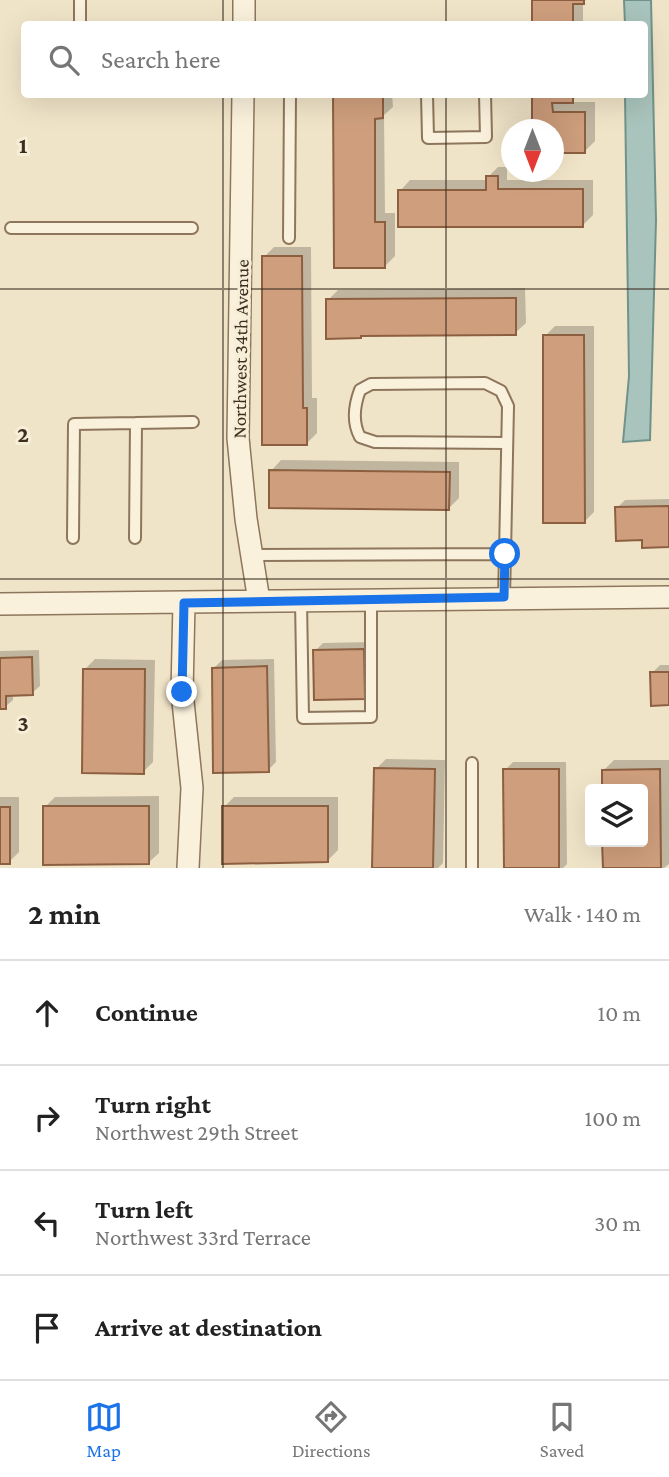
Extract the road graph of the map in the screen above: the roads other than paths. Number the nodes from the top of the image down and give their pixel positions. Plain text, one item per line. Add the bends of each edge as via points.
1 (80, 0) edge
2 (244, 0) edge
3 (80, 21) edge
4 (244, 21) edge
5 (245, 98) edge
6 (290, 98) edge
7 (427, 98) edge
8 (485, 98) edge
9 (11, 228) dead end
10 (192, 228) dead end
11 (289, 238) dead end
12 (193, 422) dead end
13 (136, 424) junction
14 (507, 443) junction
15 (73, 538) dead end
16 (135, 538) dead end
17 (505, 554) junction
18 (253, 555) junction
19 (504, 597) junction
20 (669, 597) edge
21 (371, 599) junction
22 (259, 601) junction
23 (301, 601) junction
24 (184, 603) junction
25 (0, 604) edge
26 (472, 763) dead end
27 (188, 868) edge
28 (472, 868) edge

1 - 3 lane
2 - 4 street
5 - 18 street, Northwest 34th Avenue via 237,439
6 - 11 lane
7 - 8 lane via 428,138 486,137
9 - 10 lane
12 - 13 lane
13 - 15 lane via 74,425
13 - 16 lane
14 - 14 lane via 508,406 501,391 485,383 371,384 360,390 355,404 355,428 360,437 375,442
14 - 17 lane
17 - 18 lane
17 - 19 lane
18 - 22 street, Northwest 34th Avenue
19 - 20 street
19 - 21 street
21 - 23 street
21 - 23 lane via 371,717 303,718
22 - 23 street
22 - 24 street
24 - 25 street
24 - 27 street via 182,692 192,788
26 - 28 lane

